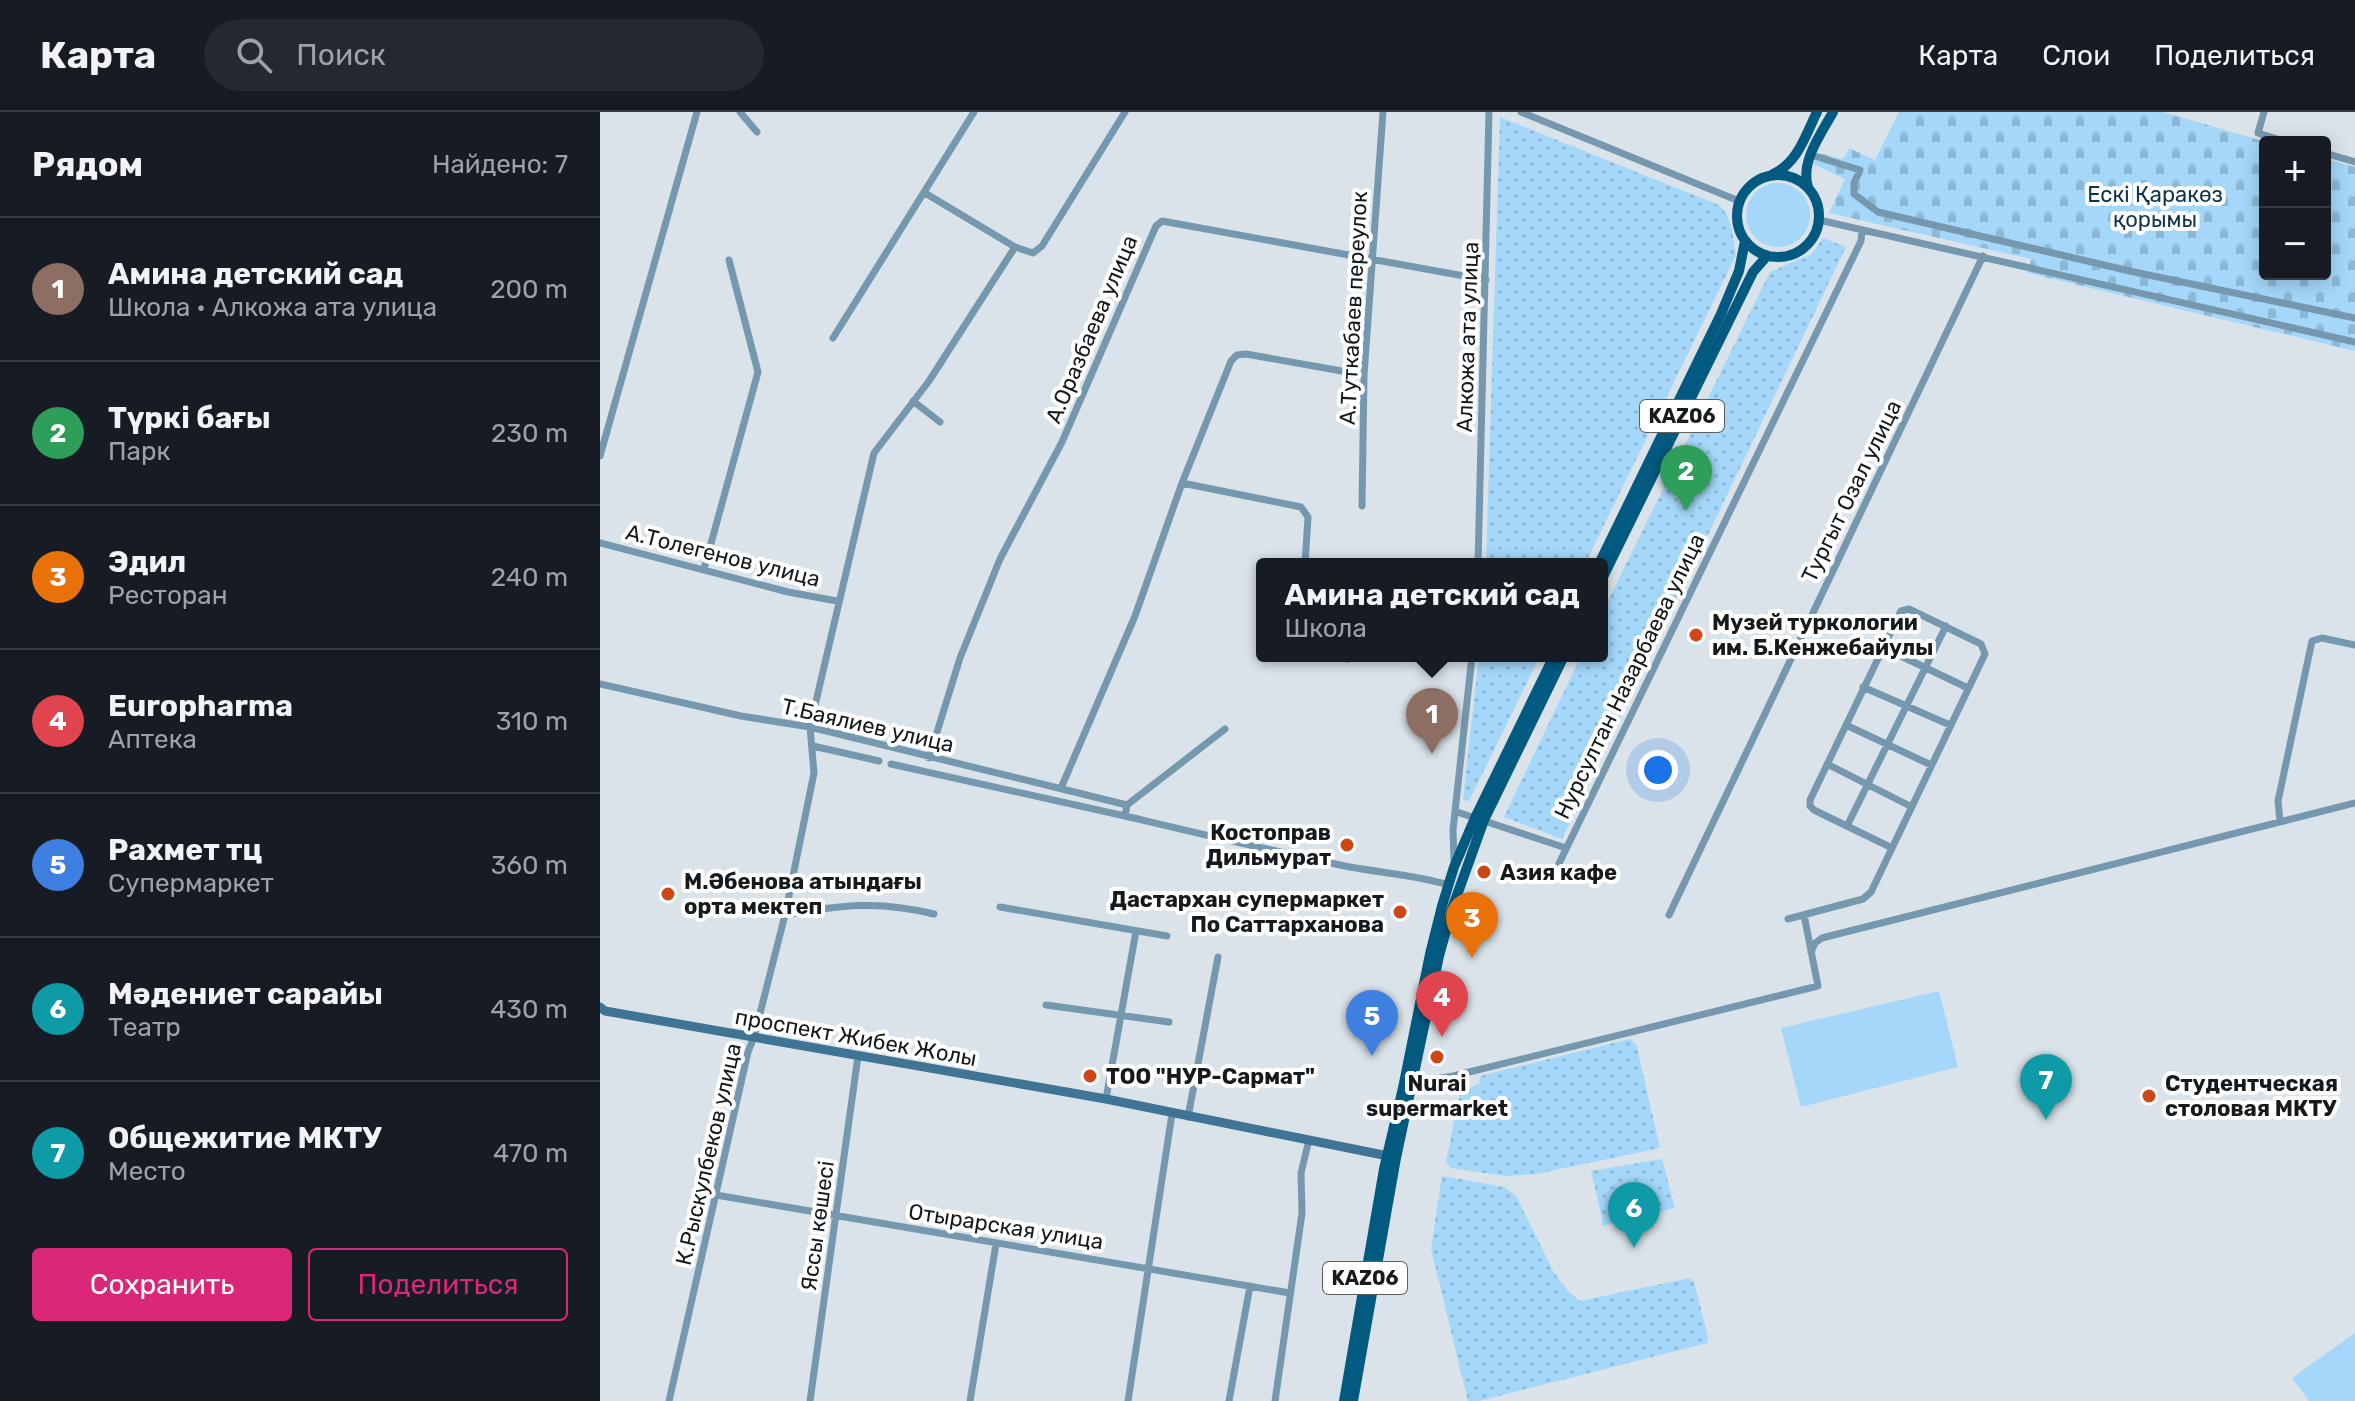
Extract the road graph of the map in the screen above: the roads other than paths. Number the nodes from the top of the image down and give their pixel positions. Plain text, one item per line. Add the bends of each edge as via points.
1 (697, 112) edge
2 (740, 112) edge
3 (974, 112) edge
4 (1125, 112) edge
5 (1383, 112) edge
6 (1489, 112) edge
7 (1521, 112) edge
8 (1817, 112) edge
9 (1833, 112) edge
10 (2264, 112) edge
11 (757, 132) dead end
12 (2268, 136) edge
13 (1811, 155) junction
14 (2331, 155) edge
15 (2355, 162) edge
16 (1772, 174) junction
17 (1808, 187) junction
18 (925, 193) junction
19 (1739, 201) junction
20 (1819, 220) junction
21 (1862, 230) junction
22 (1745, 241) junction
23 (1015, 247) junction
24 (1767, 256) junction
25 (1983, 256) junction
26 (729, 260) dead end
27 (1373, 260) junction
28 (1486, 280) junction
29 (2355, 318) edge
30 (833, 338) dead end
31 (2355, 342) edge
32 (1364, 375) junction
33 (913, 401) junction
34 (940, 422) dead end
35 (600, 456) edge
36 (1182, 483) junction
37 (1362, 506) dead end
38 (600, 543) edge
39 (1305, 558) edge
40 (1478, 558) edge
41 (1602, 558) edge
42 (1608, 567) edge
43 (704, 569) junction
44 (837, 601) junction
45 (1946, 626) junction
46 (2355, 645) edge
47 (1884, 648) junction
48 (1471, 662) edge
49 (1551, 662) edge
50 (1561, 662) edge
51 (1925, 668) junction
52 (600, 684) edge
53 (1863, 687) junction
54 (1968, 688) junction
55 (1906, 706) junction
56 (1846, 725) junction
57 (1950, 725) junction
58 (810, 727) junction
59 (1225, 729) dead end
60 (813, 746) junction
61 (1886, 746) junction
62 (929, 758) junction
63 (879, 761) dead end
64 (891, 764) dead end
65 (1827, 764) junction
66 (1931, 765) junction
67 (1867, 784) junction
68 (1061, 788) junction
69 (2355, 803) edge
70 (1127, 805) junction
71 (1912, 807) junction
72 (1457, 812) junction
73 (1125, 816) junction
74 (1479, 819) junction
75 (2280, 821) junction
76 (1847, 826) junction
77 (1890, 847) junction
78 (1566, 848) junction
79 (1454, 867) junction
80 (1552, 878) dead end
81 (1449, 885) junction
82 (1000, 907) dead end
83 (934, 914) dead end
84 (785, 915) junction
85 (1669, 915) dead end
86 (1804, 915) junction
87 (1788, 919) dead end
88 (1136, 931) junction
89 (1167, 936) dead end
90 (1811, 952) junction
91 (1218, 957) dead end
92 (1046, 1005) dead end
93 (600, 1007) edge
94 (1121, 1015) junction
95 (1169, 1022) dead end
96 (754, 1037) junction
97 (858, 1056) junction
98 (1413, 1083) junction
99 (1106, 1099) junction
100 (1172, 1114) junction
101 (1188, 1117) junction
102 (1309, 1140) junction
103 (1391, 1157) junction
104 (716, 1195) junction
105 (837, 1216) junction
106 (996, 1244) junction
107 (1150, 1268) junction
108 (1250, 1286) junction
109 (1290, 1293) junction
110 (669, 1401) edge
111 (810, 1401) edge
112 (970, 1401) edge
113 (1128, 1401) edge
114 (1229, 1401) edge
115 (1275, 1401) edge
116 (1344, 1401) edge
117 (1353, 1401) edge

1 - 35 street
2 - 11 street
3 - 18 street
4 - 23 street via 1042,246 1033,253
5 - 27 street, А.Туткабаев переулок
6 - 28 street, Алкожа ата улица
7 - 19 street
8 - 16 main road via 1794,158
9 - 13 main road
10 - 12 street via 2258,133
13 - 17 main road
13 - 29 street via 1860,170 1854,194 1878,212
14 - 15 street
16 - 17 main road via 1791,176
16 - 19 main road via 1754,181
17 - 20 main road
18 - 23 street
18 - 30 street
19 - 22 main road, KАZ06 via 1737,222
20 - 21 street
20 - 24 main road via 1801,250
21 - 25 street
21 - 78 street, Нурсултан Назарбаева улица
22 - 24 main road
22 - 41 main road, KАZ06 via 1721,314
23 - 33 street, К.Рыскулбеков улица
24 - 42 main road, KАZ06 via 1753,272
25 - 31 street
25 - 85 street, Тургыт Озал улица
26 - 43 street via 758,372
27 - 28 street, А.Оразбаева улица
27 - 32 street, А.Туткабаев переулок
27 - 62 street, А.Оразбаева улица via 1170,220 1156,226 1062,442 1000,559 960,658
28 - 40 street, Алкожа ата улица
32 - 36 street via 1237,355
32 - 37 street, А.Туткабаев переулок
33 - 34 street
33 - 44 street, К.Рыскулбеков улица via 874,453
36 - 39 street via 1301,507 1308,517
36 - 68 street via 1135,616
38 - 43 street, А.Толегенов улица
43 - 44 street, А.Толегенов улица
44 - 58 street, К.Рыскулбеков улица
45 - 47 street via 1904,608
45 - 51 street
45 - 54 street via 1985,648
46 - 75 street via 2312,641 2278,801
47 - 51 street
47 - 53 street
48 - 72 street
49 - 74 main road, KАZ06
50 - 74 main road, KАZ06
51 - 54 street
51 - 55 street
52 - 58 street, Т.Баялиев улица
53 - 55 street
53 - 56 street
54 - 57 street
55 - 57 street
55 - 61 street
56 - 61 street
56 - 65 street
57 - 66 street
58 - 60 street, К.Рыскулбеков улица
58 - 62 street, Т.Баялиев улица
59 - 70 street
60 - 63 street, Т.Баялиев улица
60 - 84 street, К.Рыскулбеков улица via 814,773
61 - 66 street
61 - 67 street
62 - 68 street, Т.Баялиев улица
64 - 73 street, Т.Баялиев улица
65 - 67 street
65 - 76 street via 1810,806
66 - 71 street
67 - 71 street
67 - 76 street
68 - 70 street, Т.Баялиев улица
69 - 75 street
70 - 73 street
71 - 77 street
72 - 74 street
72 - 79 street
73 - 81 street, Т.Баялиев улица
74 - 78 street
74 - 79 main road, KАZ06
74 - 98 main road, KАZ06 via 1439,956
75 - 90 street via 1822,938
76 - 77 street
77 - 86 street via 1868,896
78 - 80 street, Нурсултан Назарбаева улица
79 - 81 main road, KАZ06
81 - 103 main road, KАZ06 via 1430,954
82 - 88 street
83 - 84 street via 871,903
84 - 96 street, К.Рыскулбеков улица
86 - 87 street
86 - 90 street
88 - 89 street
88 - 94 street
90 - 98 street via 1818,986
91 - 101 street
92 - 94 street
93 - 96 main road, проспект Жибек Жолы
94 - 95 street
94 - 99 street
96 - 97 main road, проспект Жибек Жолы
96 - 104 street, К.Рыскулбеков улица
97 - 99 main road, проспект Жибек Жолы
97 - 105 street, Яссы көшесі
98 - 103 main road, KАZ06
99 - 100 main road, проспект Жибек Жолы
100 - 101 main road, проспект Жибек Жолы
100 - 107 street
101 - 102 main road, проспект Жибек Жолы
102 - 103 main road, проспект Жибек Жолы
102 - 109 street
103 - 116 main road, KАZ06
103 - 117 main road, KАZ06
104 - 105 street, Отырарская улица
104 - 110 street, К.Рыскулбеков улица
105 - 106 street, Отырарская улица
105 - 111 street, Яссы көшесі
106 - 107 street, Отырарская улица
106 - 112 street
107 - 108 street, Отырарская улица
107 - 113 street
108 - 109 street, Отырарская улица
108 - 114 street
109 - 115 street

